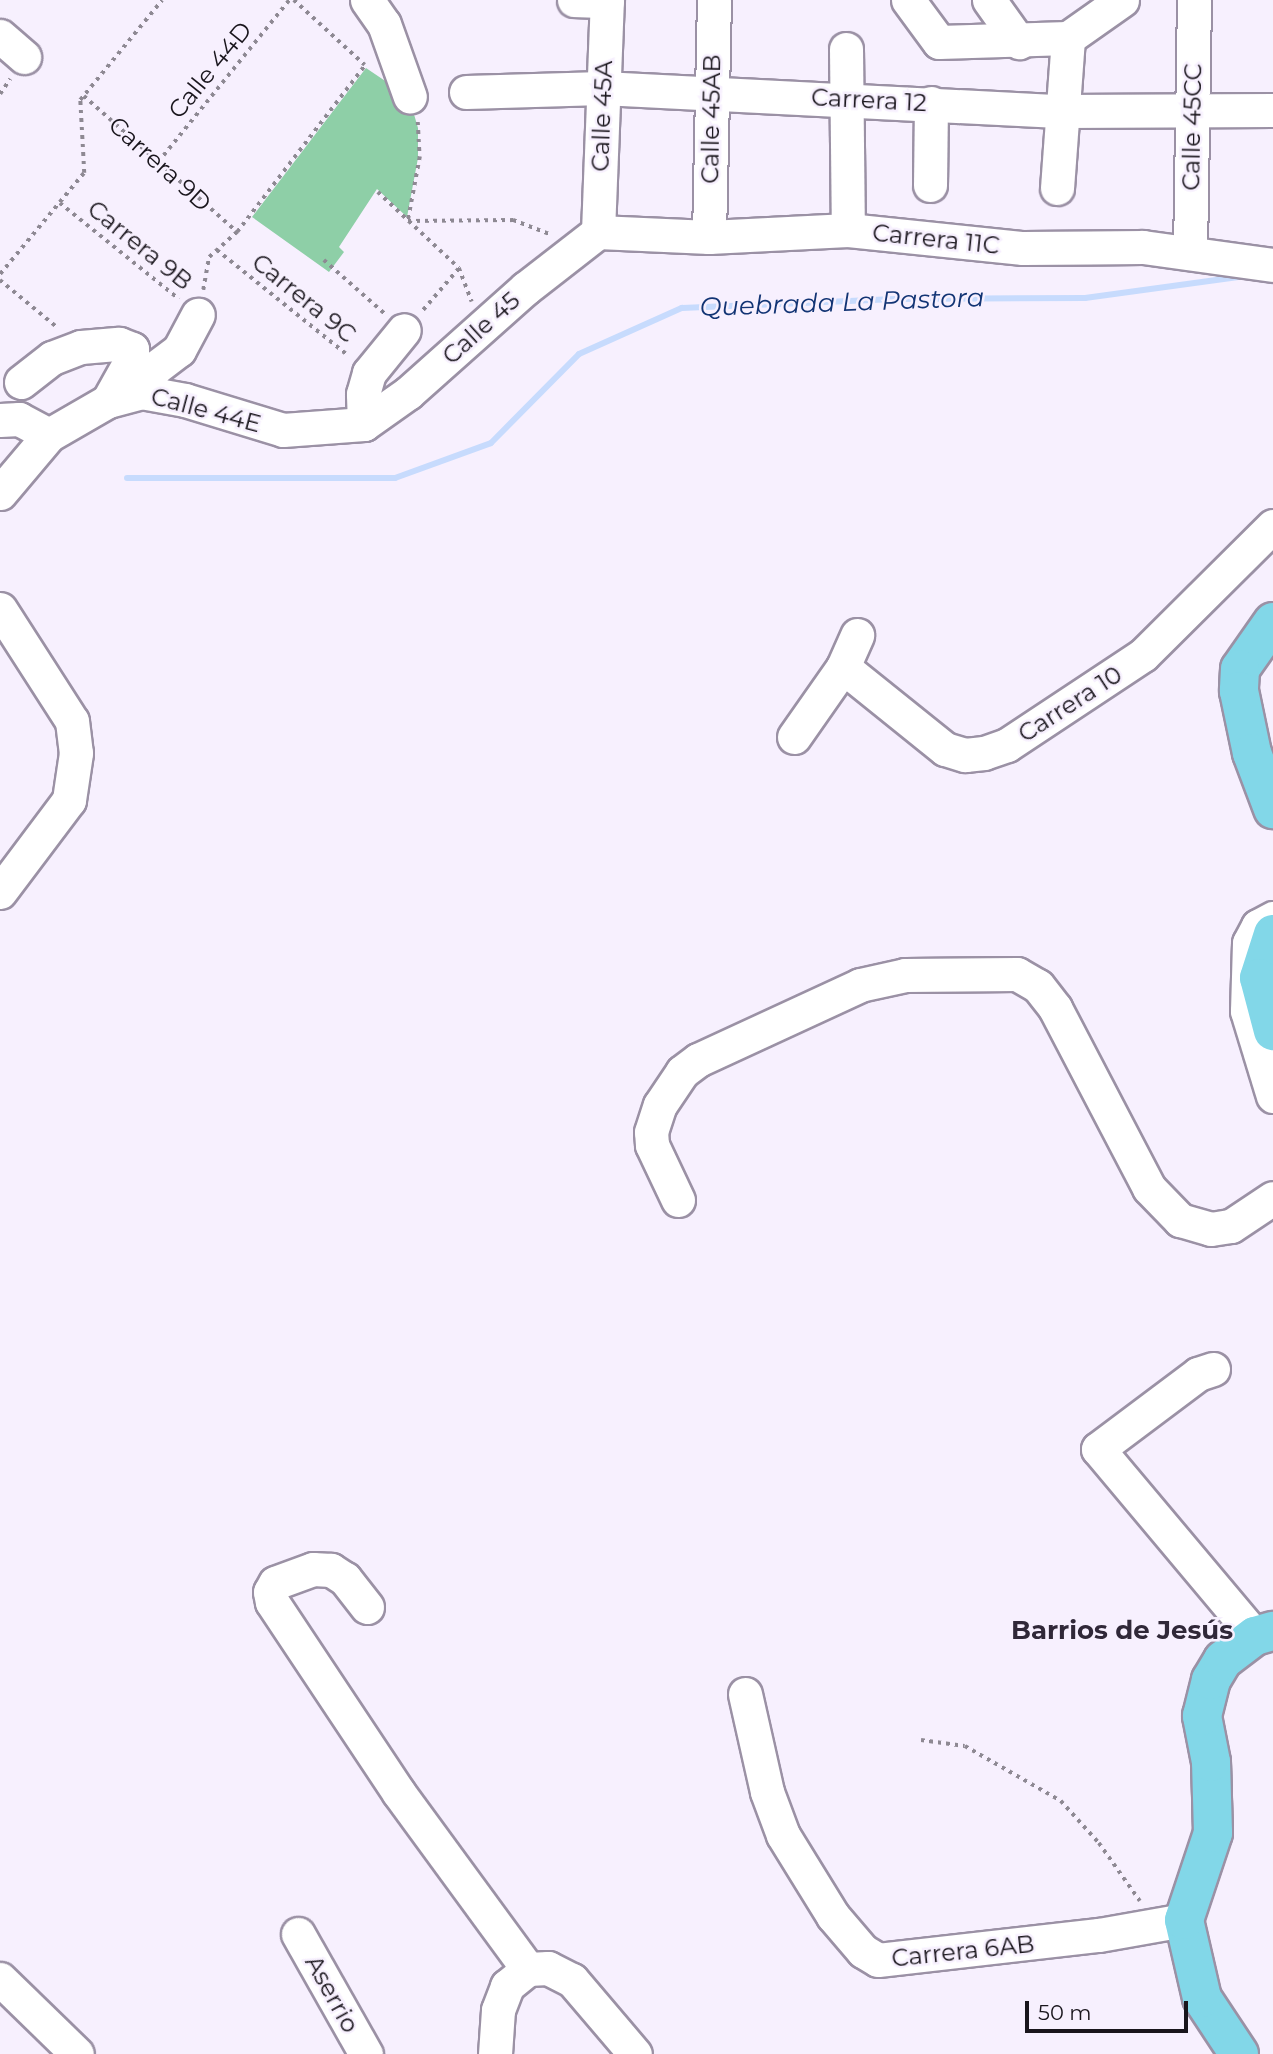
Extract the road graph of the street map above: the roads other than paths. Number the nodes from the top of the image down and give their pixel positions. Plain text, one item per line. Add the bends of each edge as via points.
1 (367, 0) edge
2 (574, 0) edge
3 (607, 0) edge
4 (714, 0) edge
5 (908, 0) edge
6 (989, 0) edge
7 (1122, 0) edge
8 (1194, 0) edge
9 (1079, 20) edge
10 (1019, 41) junction
11 (846, 48) dead end
12 (602, 88) junction
13 (466, 92) dead end
14 (710, 94) junction
15 (410, 97) road end
16 (848, 98) junction
17 (930, 103) junction
18 (1273, 110) edge
19 (1063, 111) junction
20 (1191, 114) junction
21 (930, 185) dead end
22 (1057, 188) dead end
23 (848, 230) junction
24 (709, 237) junction
25 (592, 239) junction
26 (1190, 253) junction
27 (1273, 265) edge
28 (198, 315) road end
29 (404, 330) road end
30 (21, 382) dead end
31 (141, 393) junction
32 (108, 401) junction
33 (0, 420) edge
34 (364, 424) junction
35 (49, 435) junction
36 (0, 493) edge
37 (1273, 526) edge
38 (0, 609) edge
39 (1273, 622) edge
40 (857, 635) dead end
41 (843, 667) junction
42 (1259, 733) edge
43 (794, 737) dead end
44 (1273, 809) edge
45 (0, 892) edge
46 (1272, 935) edge
47 (1273, 1031) edge
48 (1273, 1096) edge
49 (1273, 1198) edge
50 (678, 1200) dead end
51 (1213, 1369) dead end
52 (367, 1607) dead end
53 (1264, 1634) edge
54 (745, 1694) dead end
55 (1167, 1923) junction
56 (298, 1934) dead end
57 (528, 1969) junction
58 (0, 1979) edge
59 (77, 2054) edge
60 (366, 2054) edge
61 (495, 2054) edge
62 (635, 2054) edge
63 (1239, 2054) edge

1 - 15 street via 384,24
2 - 3 street
3 - 12 street, Calle 45A
4 - 14 street, Calle 45AB
5 - 10 street via 939,42
6 - 10 street
7 - 9 street
8 - 20 street, Calle 45CC
9 - 10 street
9 - 19 street
11 - 16 street
12 - 13 street, Carrera 12
12 - 14 street, Carrera 12
12 - 25 street, Calle 45A
14 - 16 street, Carrera 12
14 - 24 street, Calle 45AB
16 - 17 street, Carrera 12
16 - 23 street
17 - 19 street, Carrera 12
17 - 21 street
18 - 20 street, Carrera 12
19 - 20 street, Carrera 12
19 - 22 street
20 - 26 street, Calle 45CC
23 - 24 street, Carrera 11C
23 - 26 street, Carrera 11C via 1023,248 1143,247
24 - 25 street, Carrera 11C
25 - 34 street, Calle 45 via 484,323 408,393
26 - 27 street, Carrera 11C
28 - 31 street via 179,350 155,368
29 - 34 street via 369,373 363,394
30 - 32 street via 52,358 80,347 119,344 132,349
31 - 32 street, Calle 44E
31 - 34 street, Calle 44E via 185,400 283,430
32 - 35 street, Calle 44E
33 - 35 street via 19,419
35 - 36 street, Calle 44E
37 - 41 street, Carrera 10 via 1143,655 1007,745 984,754 945,749
38 - 45 street via 72,721 76,753 69,800
39 - 42 main road via 1240,669
40 - 41 street
41 - 43 street
42 - 44 main road
46 - 47 main road via 1259,978
46 - 48 street via 1258,926 1249,943 1247,1010
49 - 50 street via 1231,1226 1211,1229 1180,1220 1149,1188 1055,1008 1038,986 1017,974 905,975 860,985 698,1060 682,1072 660,1105 651,1132 652,1145
51 - 53 street via 1198,1374 1098,1449
52 - 57 street via 345,1578 331,1570 313,1569 275,1583 270,1592 272,1602 399,1793
53 - 55 main road via 1223,1660 1210,1680 1202,1716 1211,1762 1213,1833
54 - 55 street, Carrera 6AB via 767,1793 783,1835 833,1916 863,1951 878,1960
55 - 63 main road via 1202,1998
56 - 60 street, Aserrio
57 - 61 street via 507,1986 498,2010
57 - 62 street via 548,1968 572,1980
58 - 59 street

